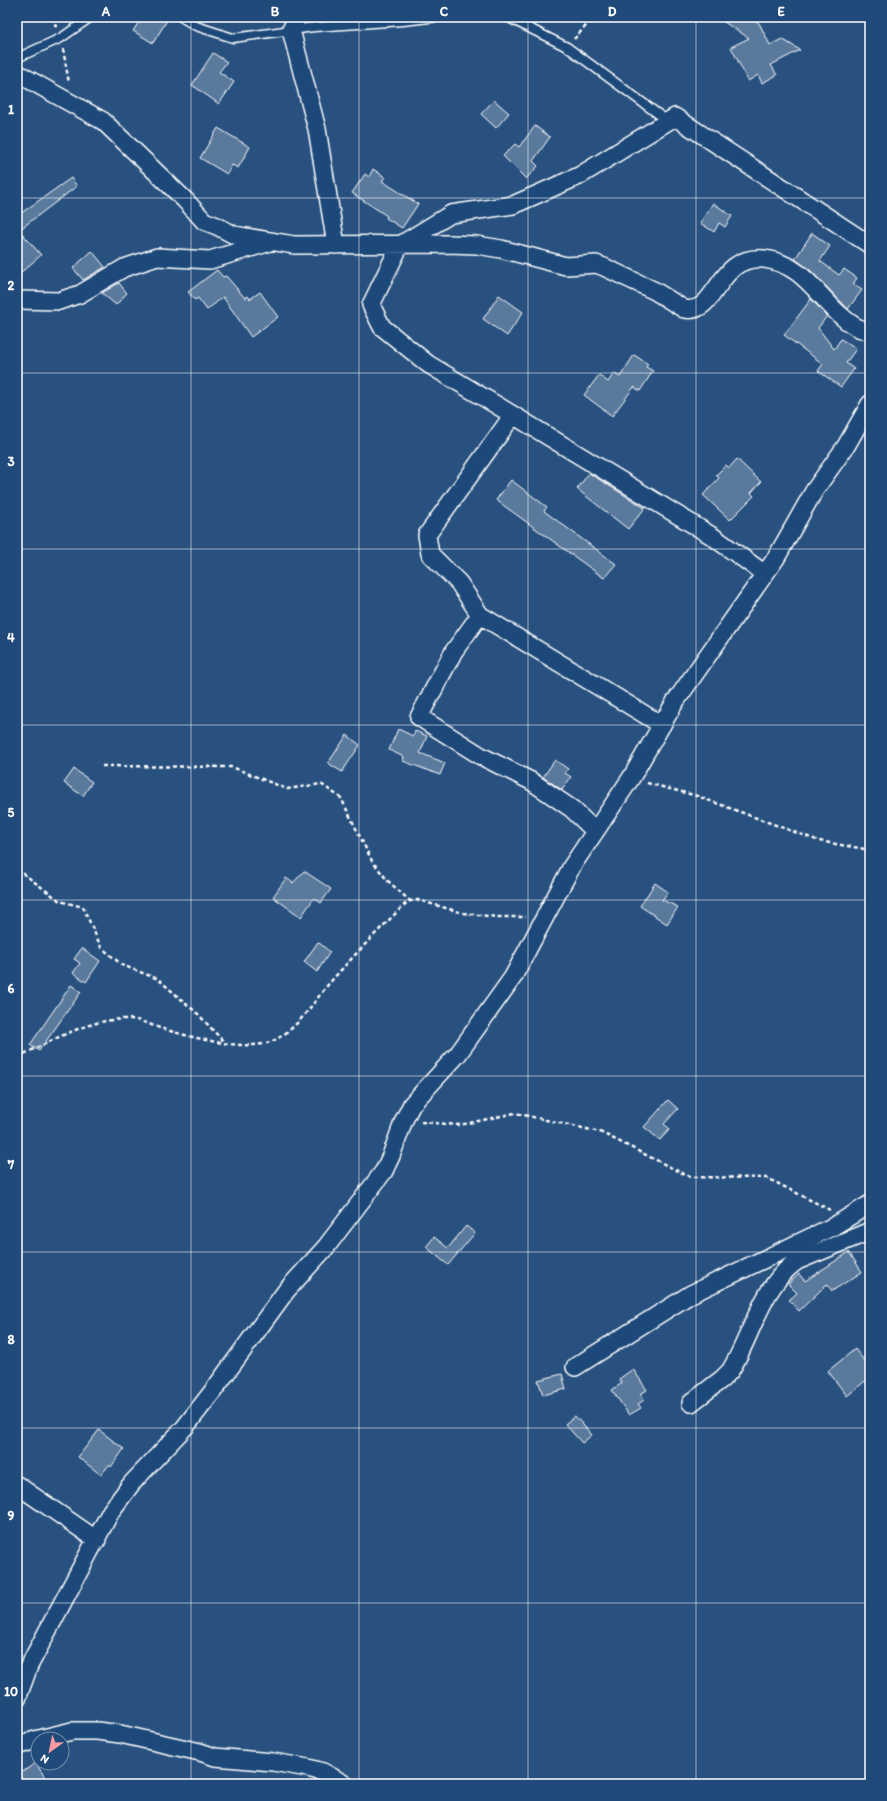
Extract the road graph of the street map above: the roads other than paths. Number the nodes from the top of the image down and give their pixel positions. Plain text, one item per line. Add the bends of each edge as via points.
1 (91, 17) edge
2 (181, 17) edge
3 (438, 17) edge
4 (507, 17) edge
5 (294, 24) edge
6 (17, 58) edge
7 (17, 73) edge
8 (668, 122) junction
9 (271, 242) junction
10 (336, 244) junction
11 (400, 245) junction
12 (870, 245) edge
13 (17, 300) edge
14 (870, 332) edge
15 (870, 404) edge
16 (513, 415) junction
17 (765, 574) junction
18 (480, 615) junction
19 (662, 725) junction
20 (595, 831) junction
21 (870, 1204) edge
22 (870, 1231) edge
23 (575, 1367) dead end
24 (691, 1403) dead end
25 (17, 1485) edge
26 (97, 1540) junction
27 (17, 1699) edge
28 (70, 1731) edge
29 (30, 1742) edge
30 (17, 1746) edge
31 (344, 1784) edge

1 - 6 lane via 61,38
2 - 5 lane via 196,26 233,38
3 - 5 lane via 403,22
4 - 8 lane via 567,47
5 - 10 street via 317,129
7 - 9 street via 103,121 204,221 234,235
8 - 11 street via 579,176 514,206 451,214
8 - 12 street via 675,117
9 - 10 street via 294,245
9 - 13 street via 210,260 157,257 124,268 80,294 59,301
10 - 11 street
11 - 14 street via 477,245 566,266 596,264 627,276 689,310 705,303 735,265 743,260 763,259 798,272 856,327
11 - 16 street via 372,305 382,327 428,364
15 - 17 street
16 - 17 street via 712,536
16 - 18 street via 427,535 430,554 459,583
17 - 19 street via 675,702
18 - 19 street
18 - 20 street via 454,651 418,717 481,756 531,781 572,809
19 - 20 street via 631,778
20 - 26 street via 572,866 513,977 458,1054 412,1104 389,1161 367,1195 326,1248 286,1291 185,1427 132,1483 111,1511
21 - 23 street via 847,1218 691,1294
22 - 24 street via 798,1261 788,1268 767,1297 730,1371
25 - 26 street
26 - 27 street via 32,1660
28 - 31 street via 120,1734 215,1757 308,1768 323,1772
29 - 30 street

